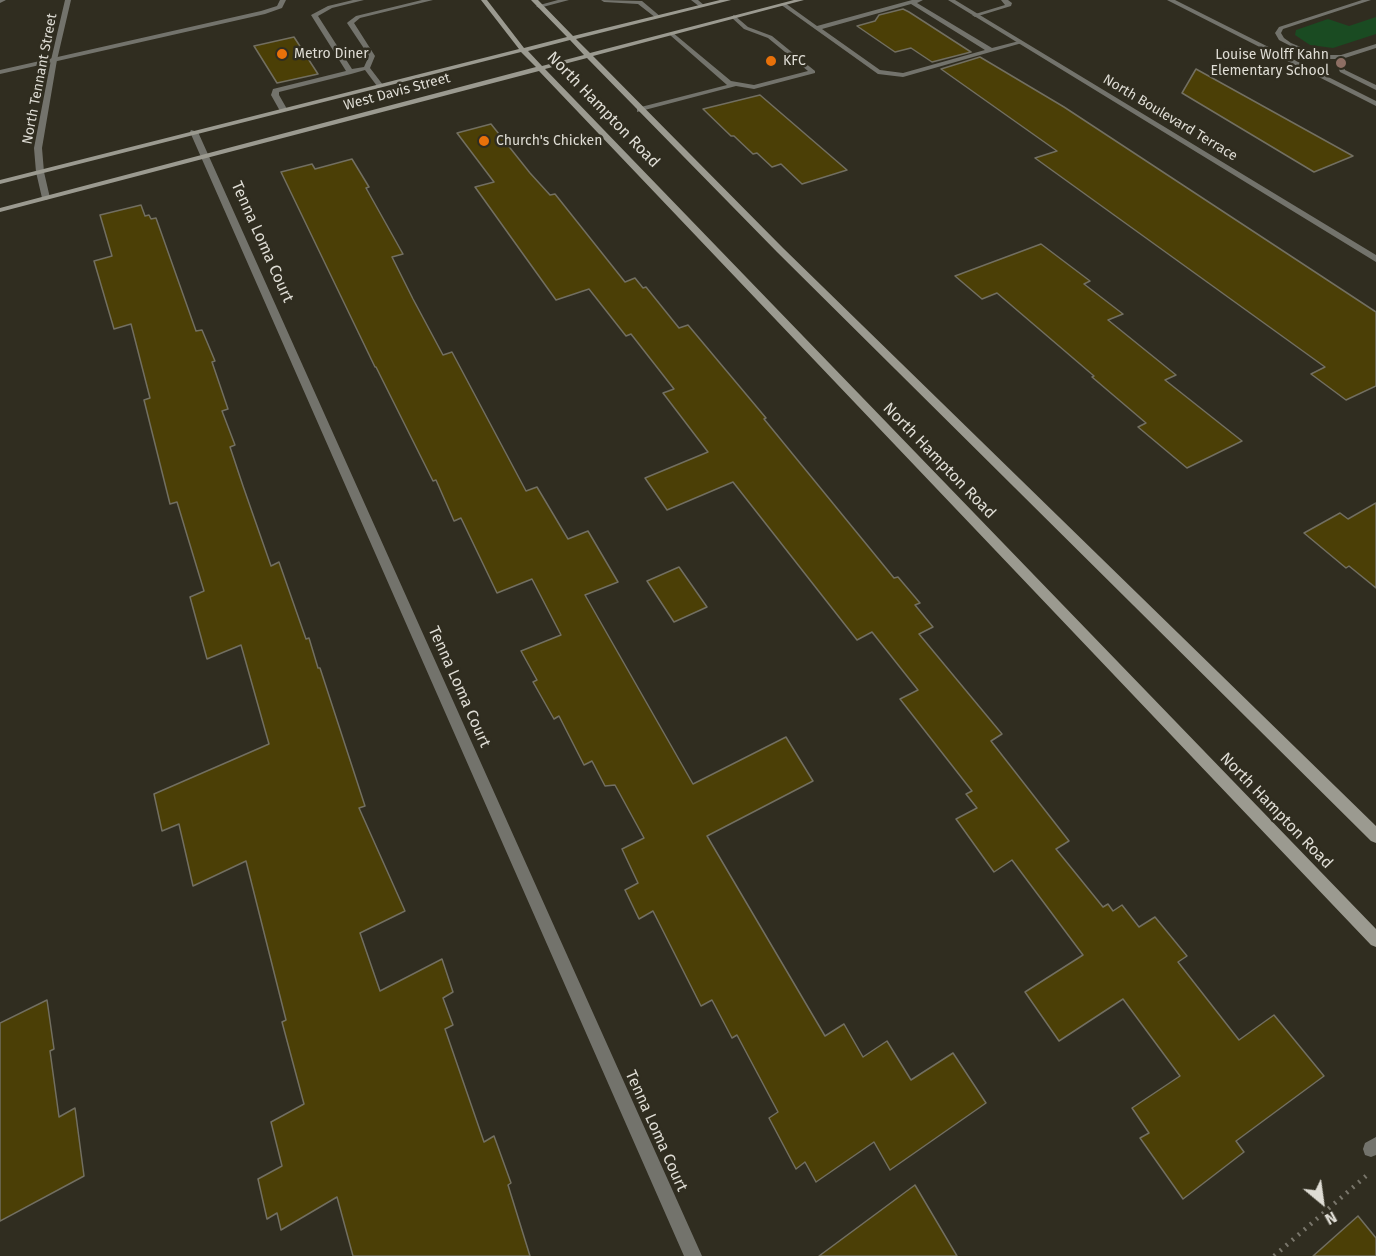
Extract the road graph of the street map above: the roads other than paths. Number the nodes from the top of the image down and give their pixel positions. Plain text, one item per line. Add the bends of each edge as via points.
1 (68, 0) edge
2 (283, 0) edge
3 (361, 0) edge
4 (430, 0) edge
5 (484, 0) edge
6 (534, 0) edge
7 (566, 0) edge
8 (604, 0) edge
9 (694, 0) edge
10 (728, 0) edge
11 (801, 0) edge
12 (951, 0) edge
13 (1004, 0) edge
14 (1170, 0) edge
15 (1368, 0) edge
16 (916, 1) edge
17 (783, 4) junction
18 (539, 6) junction
19 (702, 6) junction
20 (975, 15) junction
21 (658, 17) junction
22 (734, 17) junction
23 (816, 28) junction
24 (672, 34) junction
25 (570, 38) junction
26 (1019, 43) junction
27 (1376, 46) edge
28 (522, 49) junction
29 (991, 51) junction
30 (588, 56) junction
31 (1342, 57) junction
32 (54, 60) junction
33 (367, 68) junction
34 (540, 69) junction
35 (0, 72) edge
36 (350, 72) junction
37 (737, 84) junction
38 (379, 85) junction
39 (1376, 88) edge
40 (1376, 104) edge
41 (283, 109) junction
42 (640, 110) junction
43 (194, 132) junction
44 (206, 156) junction
45 (40, 172) junction
46 (0, 182) edge
47 (46, 198) junction
48 (0, 210) edge
49 (1376, 259) edge
50 (1376, 836) edge
51 (1376, 940) edge
52 (693, 1256) edge

1 - 32 street, North Tennant Street
2 - 32 street via 280,7 263,14
3 - 36 street via 314,15
4 - 33 street via 357,17 350,23 372,56
5 - 28 main road, North Hampton Road
6 - 18 main road, North Hampton Road
7 - 18 street
8 - 21 street via 640,2
9 - 19 street
10 - 19 main road, West Davis Street
11 - 17 main road, West Davis Street
12 - 20 street, North Boulevard Terrace
13 - 20 street via 1008,6
14 - 40 street
15 - 31 street via 1281,28 1278,33 1289,45 1308,53
16 - 23 street
16 - 29 street
17 - 22 main road, West Davis Street
17 - 23 street
18 - 25 main road, North Hampton Road
19 - 21 main road, West Davis Street
20 - 26 street, North Boulevard Terrace
21 - 25 main road, West Davis Street
22 - 24 main road, West Davis Street
22 - 37 street via 746,28 770,37 813,72 754,87
23 - 29 street via 878,72 903,75
24 - 30 main road, West Davis Street
24 - 37 street via 729,83
25 - 28 main road, West Davis Street
25 - 30 main road, North Hampton Road
26 - 29 street
26 - 49 street, North Boulevard Terrace
27 - 31 street
28 - 34 main road, North Hampton Road
28 - 38 main road, West Davis Street
30 - 34 main road, West Davis Street
30 - 42 main road, North Hampton Road
31 - 39 street via 1342,70
32 - 35 street
32 - 45 street, North Tennant Street via 38,148
33 - 36 street
33 - 38 street
34 - 44 main road, West Davis Street
34 - 51 main road, North Hampton Road
36 - 41 street via 276,91
37 - 42 street
38 - 41 main road, West Davis Street
41 - 43 main road, West Davis Street
42 - 50 main road, North Hampton Road
43 - 44 street, Tenna Loma Court
43 - 45 main road, West Davis Street
44 - 47 main road, West Davis Street
44 - 52 street, Tenna Loma Court
45 - 46 main road, West Davis Street
45 - 47 street, North Tennant Street
47 - 48 main road, West Davis Street

